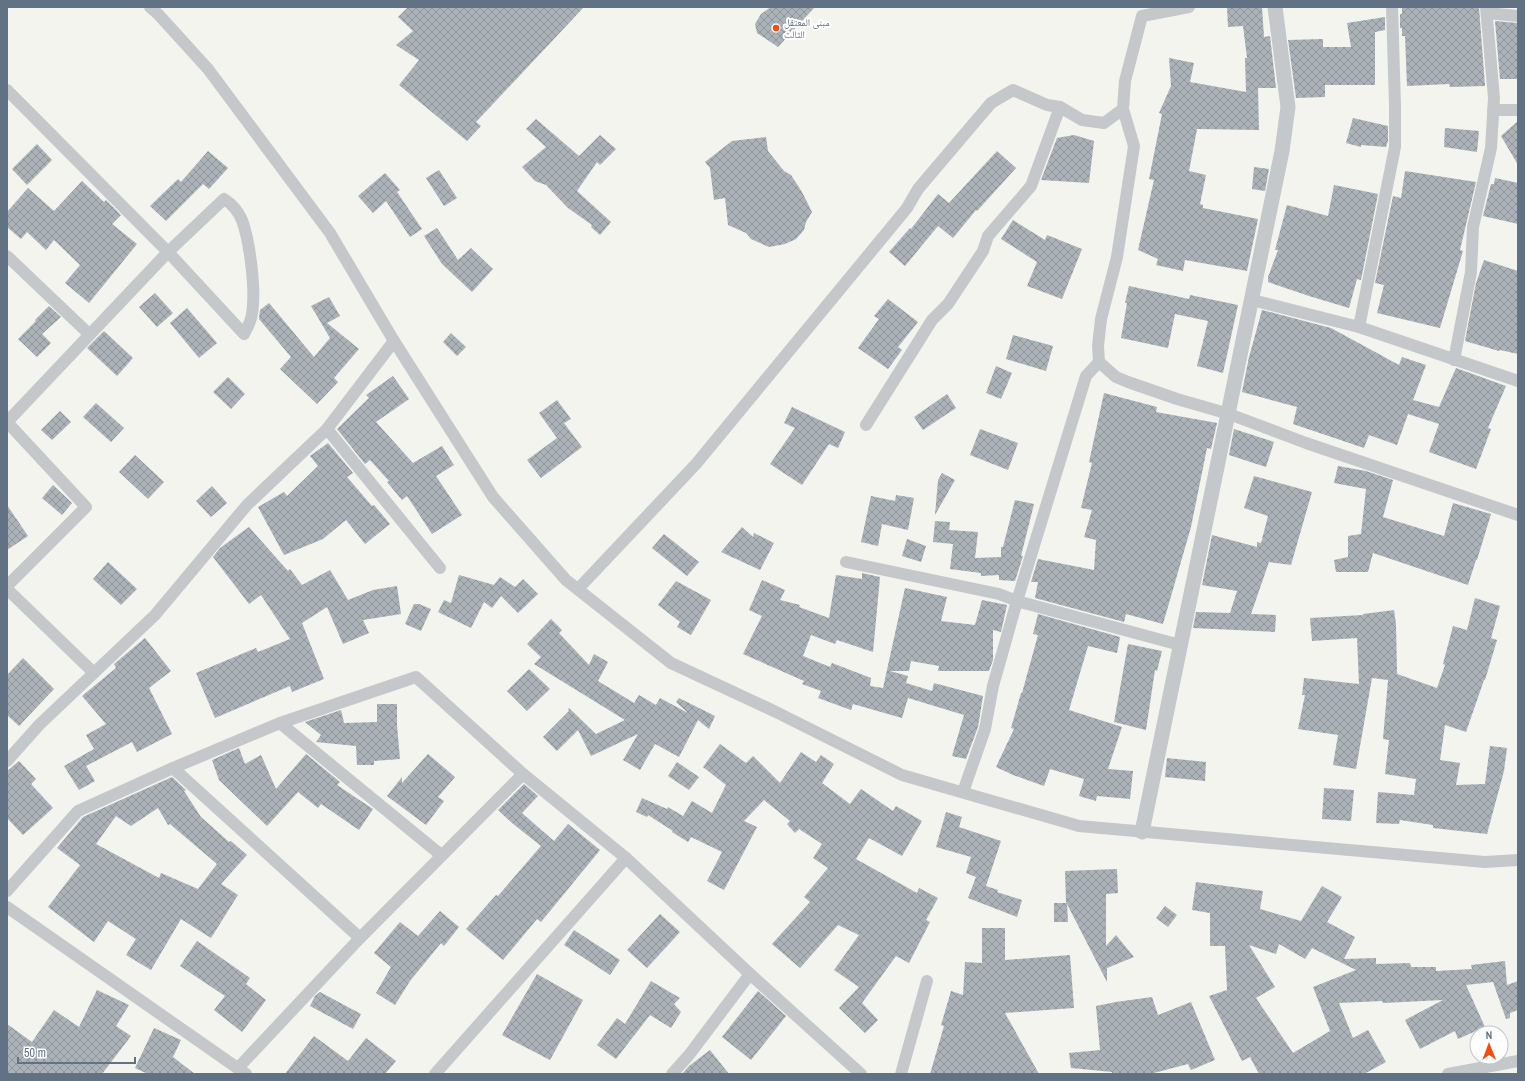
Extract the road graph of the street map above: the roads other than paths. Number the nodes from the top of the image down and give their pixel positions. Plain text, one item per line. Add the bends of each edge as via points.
1 (150, 7) edge
2 (1188, 7) edge
3 (1275, 7) edge
4 (1392, 7) edge
5 (1487, 10) edge
6 (1143, 12) edge
7 (1518, 16) edge
8 (7, 90) edge
9 (1060, 108) junction
10 (1123, 110) junction
11 (1494, 110) junction
12 (1518, 110) edge
13 (168, 252) junction
14 (7, 256) edge
15 (1252, 300) junction
16 (1359, 327) junction
17 (89, 334) junction
18 (394, 341) junction
19 (1454, 360) junction
20 (1099, 362) junction
21 (1518, 381) edge
22 (1229, 414) junction
23 (7, 422) edge
24 (866, 425) dead end
25 (327, 429) junction
26 (1518, 515) edge
27 (846, 562) dead end
28 (440, 568) dead end
29 (7, 586) edge
30 (578, 589) junction
31 (7, 590) edge
32 (1017, 601) junction
33 (1180, 646) junction
34 (94, 673) junction
35 (280, 723) junction
36 (7, 761) edge
37 (173, 768) junction
38 (523, 774) junction
39 (963, 792) junction
40 (1142, 832) junction
41 (441, 855) junction
42 (626, 858) junction
43 (1518, 860) edge
44 (7, 891) edge
45 (7, 907) edge
46 (360, 938) junction
47 (750, 974) junction
48 (927, 981) dead end
49 (1518, 1061) edge
50 (242, 1071) edge
51 (858, 1073) edge
52 (435, 1074) edge
53 (672, 1074) edge
54 (901, 1074) edge
55 (1448, 1074) edge

1 - 18 street via 208,69 330,233
2 - 6 street
3 - 15 street via 1288,107 1282,151
4 - 16 street via 1395,146
5 - 7 street
5 - 11 street
6 - 10 street via 1125,81
8 - 13 street
9 - 10 street via 1082,120 1104,123
9 - 24 street via 1031,186 988,236 983,251 948,304 932,320
9 - 30 street via 1013,90 991,104 918,189 907,208 696,464
10 - 20 street via 1134,146 1117,257 1101,318
11 - 12 street
11 - 19 street via 1491,148 1473,227 1471,272
13 - 13 street via 173,258 244,334 252,314 253,285 242,219 233,206 224,199
13 - 17 street
14 - 17 street
15 - 16 street
15 - 22 street
16 - 19 street
17 - 23 street
18 - 25 street
18 - 30 street via 493,497 566,580
19 - 21 street
20 - 22 street via 1116,377
20 - 32 street via 1086,376
22 - 26 street
22 - 33 street
23 - 29 street via 86,507
25 - 28 street
25 - 34 street via 247,505 155,615
27 - 32 street via 999,594
30 - 39 street via 672,663 902,775
31 - 34 street
32 - 33 street
32 - 39 street via 993,686 985,729
33 - 40 street
34 - 36 street via 39,724
35 - 37 street
35 - 38 street via 416,677
35 - 41 street
37 - 44 street via 78,811
37 - 46 street
38 - 41 street
38 - 42 street
39 - 40 street via 1079,826
40 - 43 street via 1485,862
41 - 46 street
42 - 47 street
42 - 52 street
45 - 50 street
46 - 50 street
47 - 51 street
47 - 53 street
48 - 54 street
49 - 55 street

